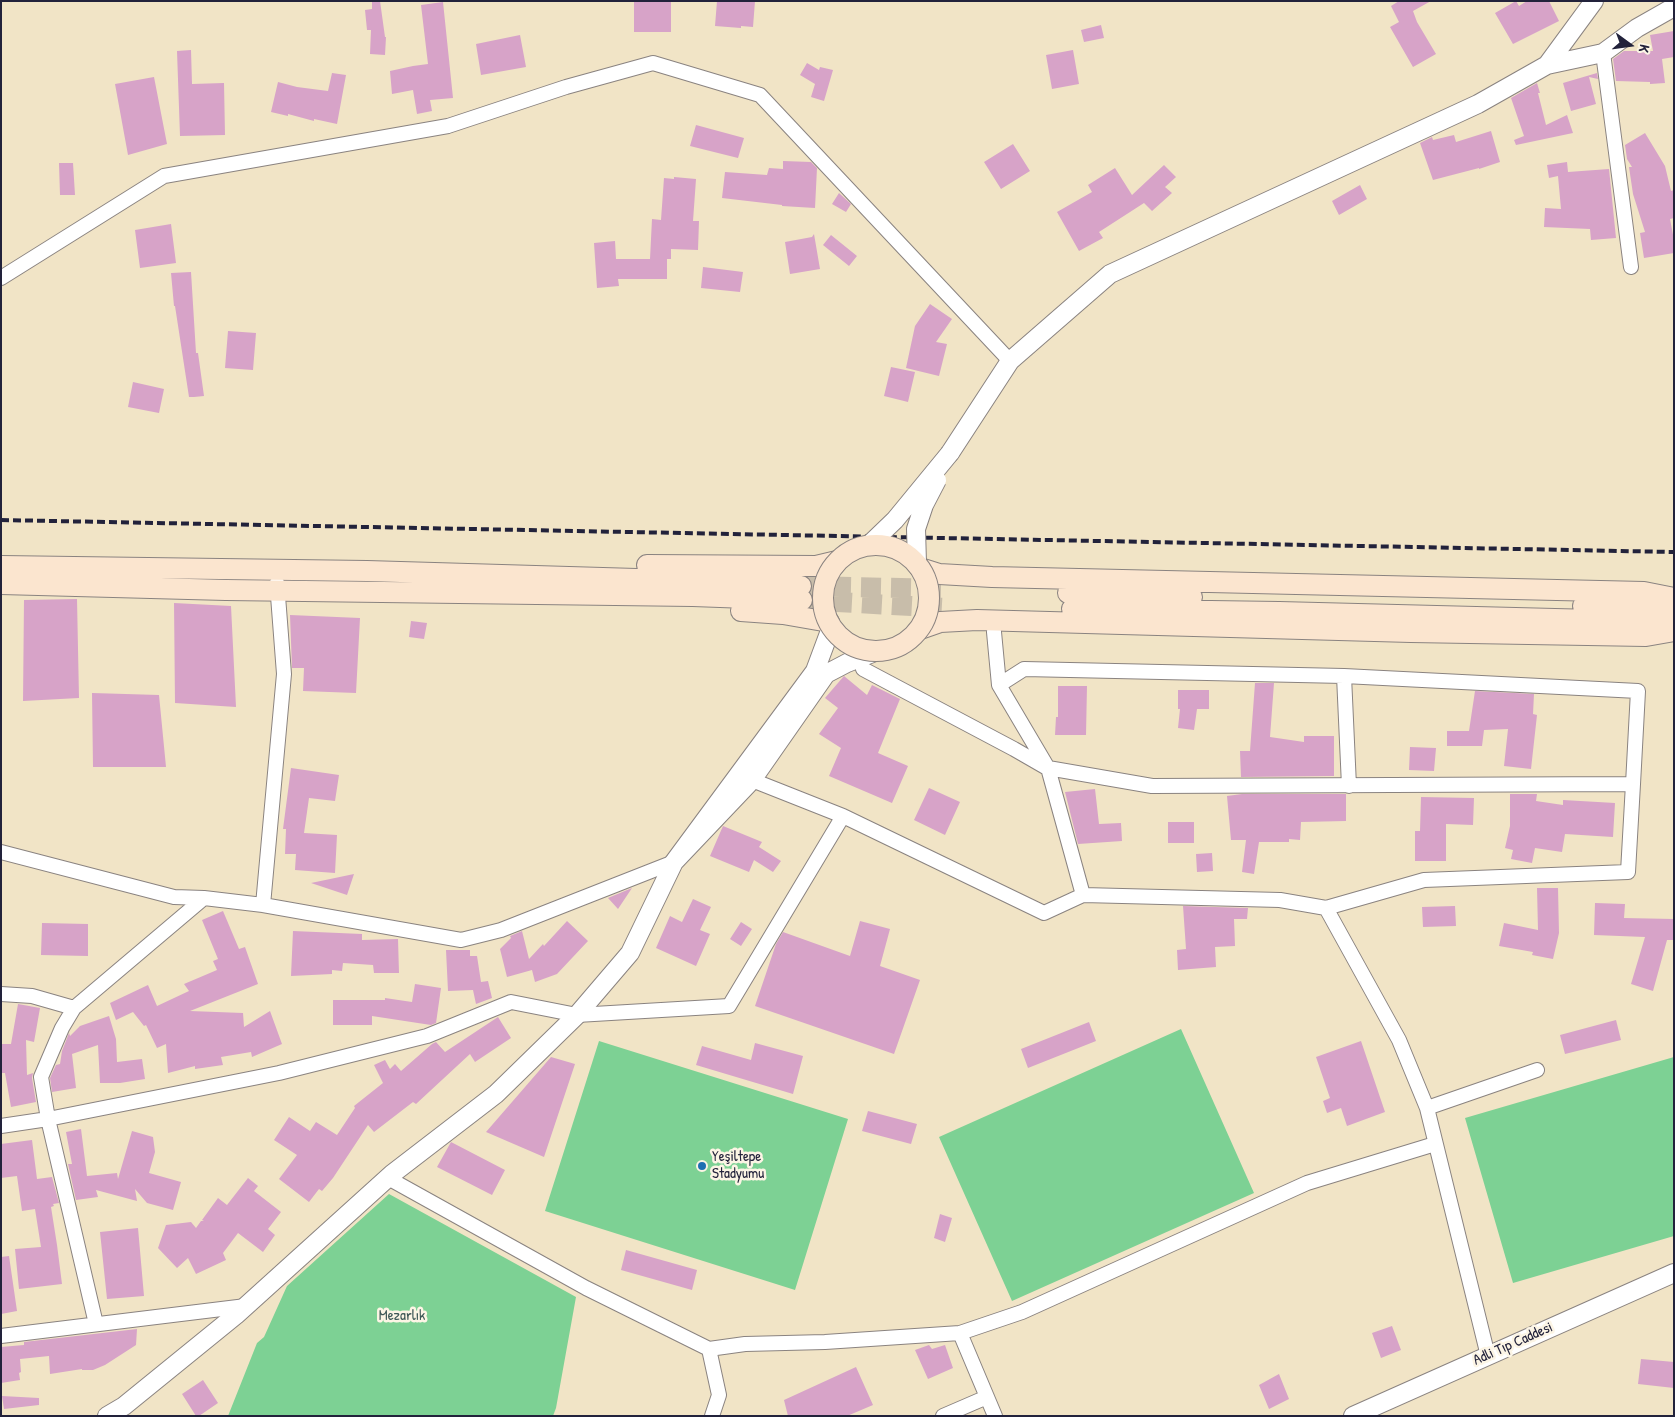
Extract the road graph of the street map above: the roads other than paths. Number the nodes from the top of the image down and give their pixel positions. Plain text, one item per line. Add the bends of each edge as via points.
1 (1594, 1) edge
2 (1674, 7) edge
3 (1603, 53) junction
4 (1547, 65) junction
5 (1631, 267) dead end
6 (1, 278) edge
7 (1010, 360) junction
8 (950, 453) junction
9 (869, 545) junction
10 (837, 561) junction
11 (1, 566) edge
12 (919, 566) junction
13 (277, 569) junction
14 (1, 584) edge
15 (277, 590) junction
16 (1674, 598) edge
17 (1674, 607) edge
18 (1674, 622) edge
19 (830, 625) junction
20 (920, 629) junction
21 (1674, 631) edge
22 (994, 632) dead end
23 (875, 652) junction
24 (863, 670) dead end
25 (1344, 676) junction
26 (999, 685) junction
27 (767, 746) junction
28 (1048, 768) junction
29 (752, 780) junction
30 (1633, 784) junction
31 (1349, 786) junction
32 (843, 816) junction
33 (1, 852) edge
34 (674, 862) junction
35 (1083, 895) junction
36 (174, 897) junction
37 (204, 898) junction
38 (263, 905) junction
39 (1326, 908) junction
40 (188, 912) junction
41 (1, 994) edge
42 (74, 1008) junction
43 (577, 1015) junction
44 (1538, 1070) dead end
45 (1427, 1108) junction
46 (48, 1119) junction
47 (1, 1126) edge
48 (1436, 1144) junction
49 (388, 1178) junction
50 (1674, 1273) edge
51 (246, 1306) junction
52 (96, 1324) junction
53 (960, 1333) junction
54 (1, 1336) edge
55 (709, 1349) junction
56 (1488, 1356) junction
57 (987, 1397) junction
58 (107, 1416) edge
59 (712, 1416) edge
60 (943, 1416) edge
61 (995, 1416) edge
62 (1353, 1416) edge

1 - 4 street
2 - 3 street
3 - 4 street
3 - 5 street
4 - 7 street via 1478,104 1110,274
6 - 7 street via 164,176 448,126 652,63 760,95
7 - 8 street
8 - 9 street, bridge via 895,520
8 - 12 street, bridge via 916,529
9 - 10 main road, bridge via 852,550
9 - 12 main road, bridge via 887,546 903,552
10 - 13 main road via 816,566 451,562
10 - 19 main road, bridge via 823,594 824,612
11 - 13 main road
12 - 16 main road via 939,574 992,577 1644,592
12 - 20 main road, bridge via 930,596 928,614
13 - 15 street
13 - 15 main road via 660,579 801,593 673,596
14 - 15 main road
15 - 19 main road via 348,598 518,606 698,608 783,614
15 - 38 street via 284,674
17 - 18 main road via 948,598 1269,612
19 - 23 main road, bridge via 843,641 858,649
19 - 27 street via 815,671
20 - 21 main road via 940,622 977,620 1646,636
20 - 23 main road, bridge via 908,642 892,650
22 - 26 street
23 - 27 street via 826,674
24 - 28 street
25 - 26 street via 1024,669
25 - 30 street via 1638,691
25 - 31 street
26 - 28 street
27 - 29 street
27 - 34 street
28 - 31 street via 1152,786
28 - 35 street
29 - 32 street
29 - 34 street
30 - 31 street
30 - 39 street via 1628,872 1424,880
32 - 35 street via 1044,913
32 - 43 street via 729,1006
33 - 36 street
34 - 38 street via 501,930 461,940
34 - 43 street via 630,953
35 - 39 street via 1280,900
36 - 37 street
36 - 40 street
37 - 38 street
37 - 40 street
39 - 45 street via 1399,1040
40 - 42 street
41 - 42 street via 32,996
42 - 46 street via 41,1077
43 - 46 street via 511,1002 427,1036 279,1073
43 - 49 street via 496,1094
44 - 45 street
45 - 48 street
46 - 47 street
46 - 52 street
48 - 53 street via 1307,1183 1022,1312
48 - 56 street
49 - 51 street
49 - 55 street via 586,1288
50 - 56 street, Adli Tıp Caddesi
51 - 52 street
51 - 58 street via 124,1406
52 - 54 street
53 - 55 street via 745,1344
53 - 57 street
55 - 59 street via 719,1395
56 - 62 street, Adli Tıp Caddesi
57 - 60 street
57 - 61 street

